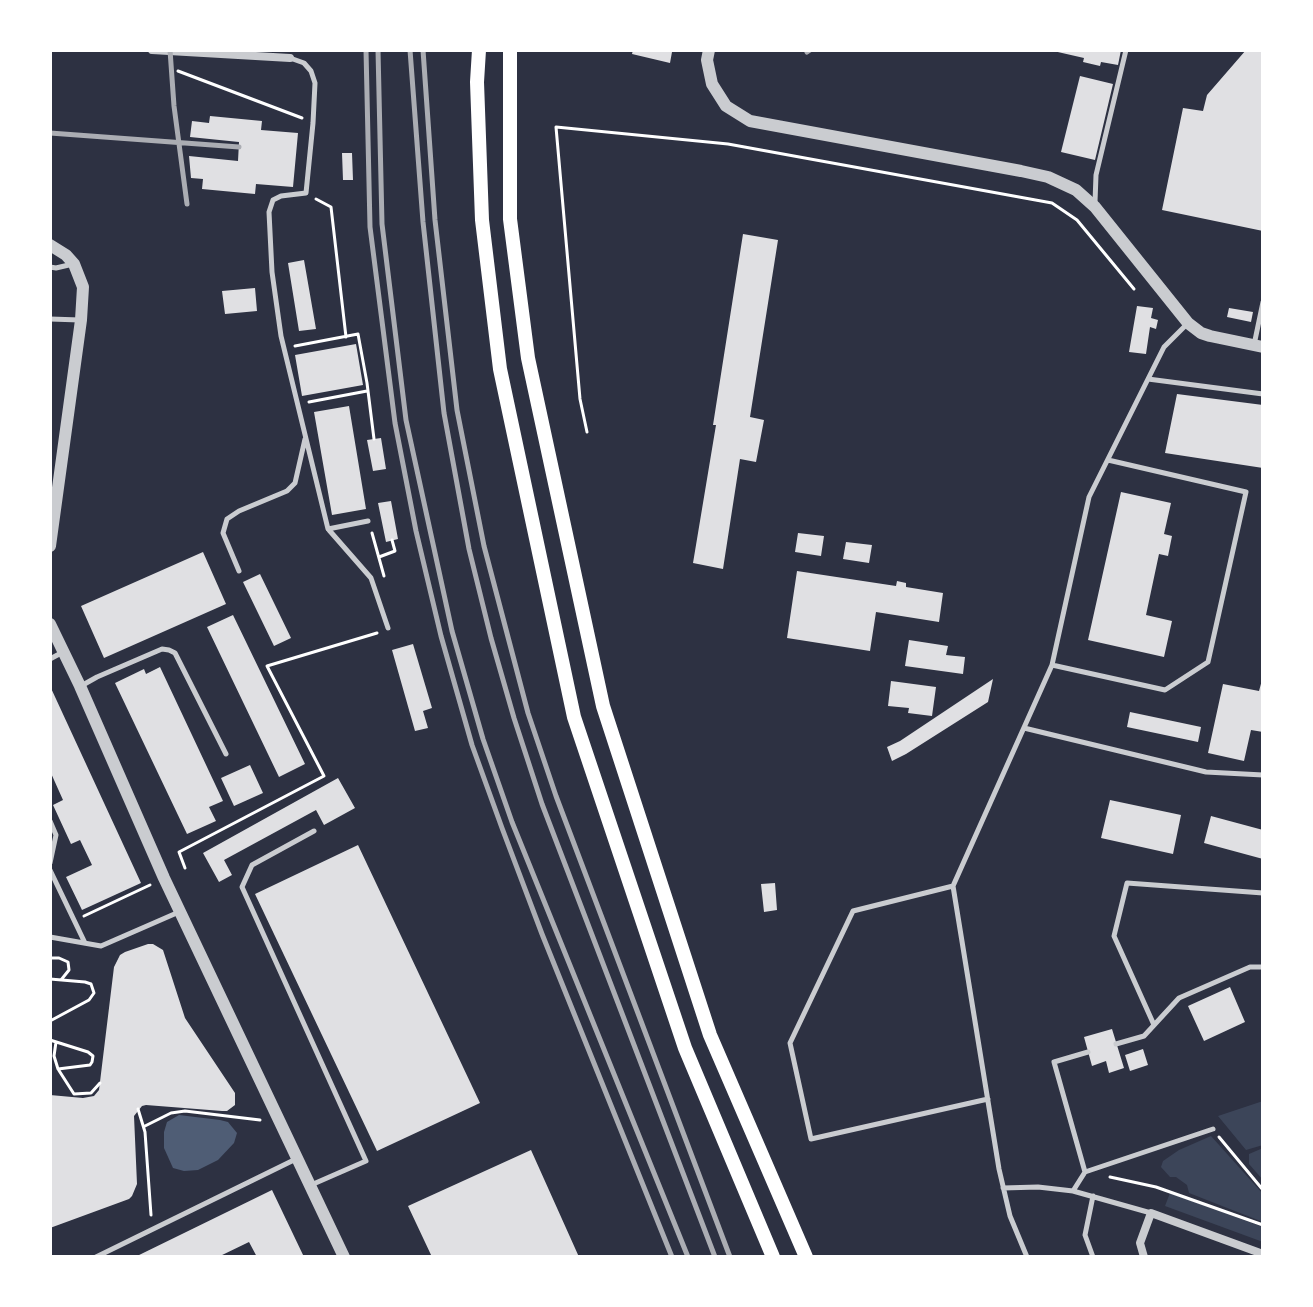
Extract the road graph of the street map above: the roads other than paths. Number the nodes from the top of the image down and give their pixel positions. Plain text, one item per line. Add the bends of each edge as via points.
1 (152, 50) edge
2 (478, 50) edge
3 (709, 50) edge
4 (1126, 50) edge
5 (510, 51) edge
6 (269, 53) edge
7 (290, 58) joint
8 (1095, 207) junction
9 (50, 245) edge
10 (74, 264) junction
11 (50, 267) edge
12 (1263, 302) edge
13 (50, 319) edge
14 (81, 320) junction
15 (1188, 323) junction
16 (1259, 346) edge
17 (1148, 379) junction
18 (1263, 394) edge
19 (305, 436) junction
20 (1108, 460) junction
21 (54, 488) edge
22 (368, 521) road end
23 (328, 529) junction
24 (50, 546) edge
25 (239, 571) dead end
26 (50, 624) edge
27 (386, 629) road end
28 (63, 652) junction
29 (50, 659) edge
30 (1052, 665) junction
31 (80, 686) junction
32 (1024, 728) junction
33 (226, 754) dead end
34 (1263, 775) edge
35 (50, 821) edge
36 (314, 831) dead end
37 (50, 863) edge
38 (50, 870) edge
39 (953, 886) junction
40 (1263, 893) edge
41 (180, 912) junction
42 (50, 937) edge
43 (85, 943) junction
44 (1263, 967) edge
45 (1154, 1025) junction
46 (1116, 1044) dead end
47 (1088, 1052) dead end
48 (988, 1099) junction
49 (1213, 1129) road end
50 (297, 1158) junction
51 (1085, 1172) junction
52 (310, 1186) junction
53 (1003, 1188) junction
54 (1073, 1191) junction
55 (1093, 1196) junction
56 (1151, 1213) junction
57 (1263, 1254) edge
58 (96, 1257) edge
59 (344, 1257) edge
60 (773, 1257) edge
61 (806, 1257) edge
62 (1027, 1257) edge
63 (1093, 1257) edge
64 (1144, 1257) edge

1 - 6 street
2 - 60 main road via 482,220 500,369 574,717 685,1048
3 - 8 street via 712,84 726,106 750,121 1048,177 1076,190
4 - 8 lane via 1096,175
5 - 61 main road via 510,219 528,358 603,706 710,1035
6 - 7 street
7 - 19 lane via 304,63 315,83 306,193 273,200 269,212 284,348
8 - 15 street
9 - 10 street
10 - 11 lane
10 - 14 street via 83,287
12 - 16 lane
13 - 14 lane
14 - 21 street
15 - 16 street via 1210,336
15 - 17 lane via 1164,347
17 - 18 lane
17 - 20 lane
19 - 23 lane
19 - 25 lane via 295,483 232,515 224,525
20 - 30 lane via 1089,497
20 - 30 lane via 1246,492 1208,662 1165,690
21 - 24 street
22 - 23 lane
23 - 27 lane via 371,578
26 - 28 street
28 - 29 lane
28 - 31 street
30 - 32 lane
31 - 33 lane via 169,650
31 - 41 street
32 - 34 lane via 1206,772
32 - 39 lane
35 - 37 lane via 56,835
36 - 52 lane via 252,865 242,887 366,1161
38 - 43 lane
39 - 48 lane
39 - 48 lane via 853,911 790,1043 811,1139
40 - 45 lane via 1127,883 1114,936
41 - 43 lane via 101,946
41 - 50 street
42 - 43 lane
44 - 45 lane via 1250,967 1179,998
45 - 46 lane via 1144,1036
47 - 51 lane via 1054,1062
48 - 53 lane
49 - 51 lane
50 - 52 street
50 - 58 lane
51 - 54 lane
52 - 59 street
53 - 54 lane
53 - 62 lane
54 - 55 lane
55 - 56 lane
55 - 63 lane via 1085,1235
56 - 57 street
56 - 64 street via 1140,1243

